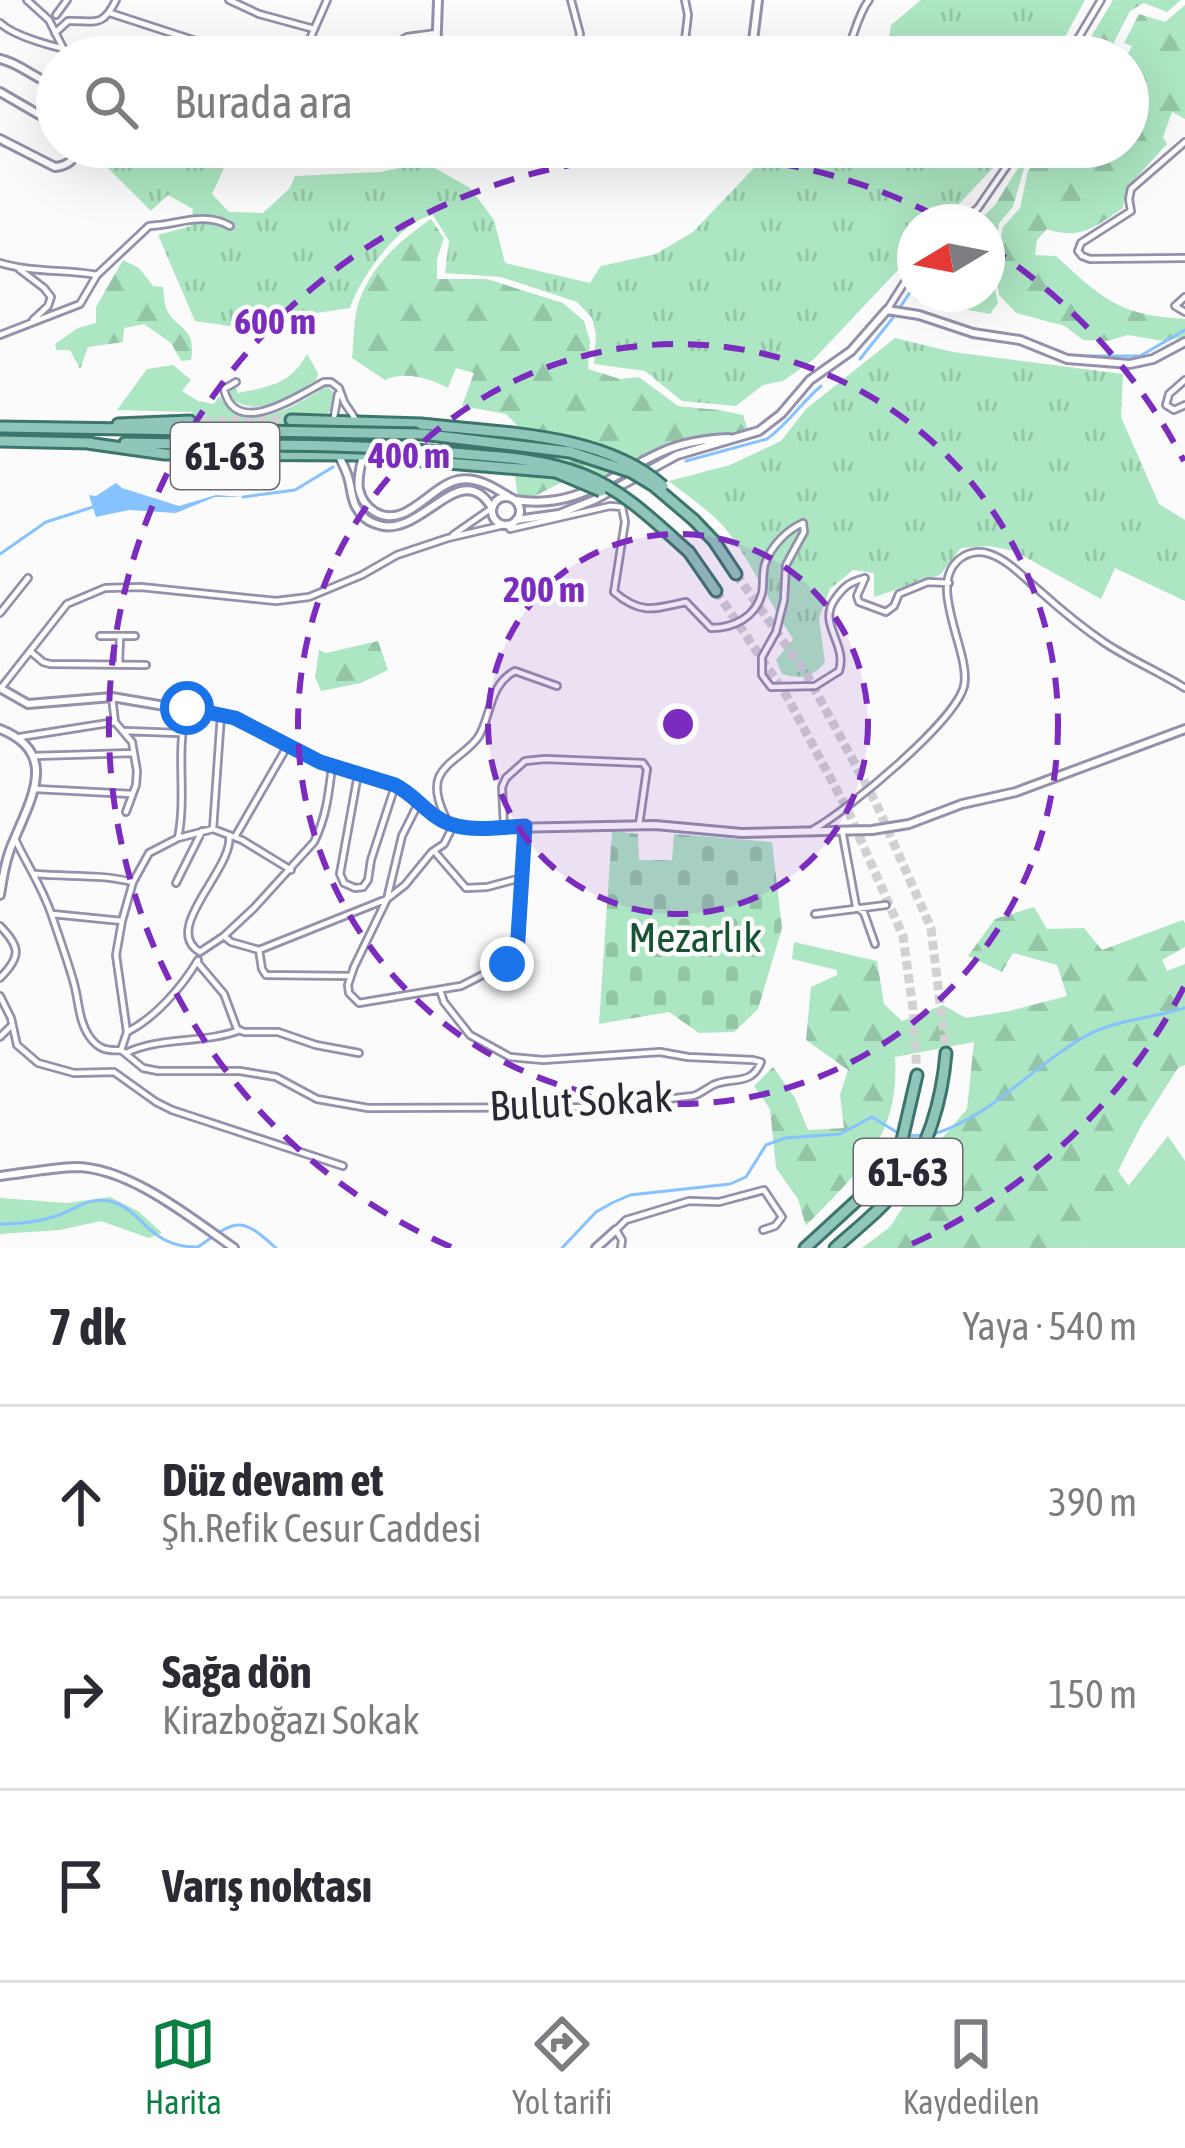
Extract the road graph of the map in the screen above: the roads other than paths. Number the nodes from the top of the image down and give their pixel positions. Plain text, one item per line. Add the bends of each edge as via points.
1 (28, 0) edge
2 (116, 0) edge
3 (229, 0) edge
4 (327, 0) edge
5 (438, 0) edge
6 (572, 0) edge
7 (685, 0) edge
8 (758, 0) edge
9 (1101, 0) edge
10 (64, 1) edge
11 (866, 1) edge
12 (110, 13) junction
13 (56, 14) dead end
14 (0, 23) edge
15 (314, 28) junction
16 (55, 33) junction
17 (436, 33) joint
18 (57, 36) edge
19 (181, 36) edge
20 (311, 36) edge
21 (419, 36) edge
22 (580, 36) edge
23 (686, 36) edge
24 (754, 36) edge
25 (854, 36) edge
26 (1080, 36) edge
27 (36, 40) edge
28 (0, 59) edge
29 (36, 78) edge
30 (0, 92) edge
31 (36, 113) edge
32 (0, 139) edge
33 (1185, 142) edge
34 (36, 157) edge
35 (1005, 168) edge
36 (981, 204) edge
37 (230, 226) dead end
38 (1185, 258) edge
39 (0, 263) edge
40 (18, 268) junction
41 (98, 275) junction
42 (897, 298) edge
43 (1185, 298) edge
44 (890, 310) junction
45 (1185, 312) edge
46 (29, 324) junction
47 (0, 335) edge
48 (1185, 342) edge
49 (1185, 380) edge
50 (236, 382) dead end
51 (339, 388) junction
52 (1185, 405) edge
53 (291, 420) tunnel mouth
54 (333, 420) junction
55 (190, 421) tunnel mouth
56 (357, 421) junction
57 (0, 427) edge
58 (78, 428) junction
59 (744, 437) junction
60 (0, 441) edge
61 (87, 442) junction
62 (337, 454) junction
63 (364, 455) junction
64 (513, 499) junction
65 (676, 505) junction
66 (493, 508) junction
67 (509, 523) junction
68 (660, 527) junction
69 (448, 538) junction
70 (736, 574) tunnel mouth
71 (28, 578) dead end
72 (949, 583) junction
73 (716, 591) tunnel mouth
74 (0, 614) edge
75 (100, 636) dead end
76 (119, 636) junction
77 (135, 636) dead end
78 (29, 649) junction
79 (118, 664) junction
80 (146, 665) dead end
81 (557, 686) dead end
82 (0, 688) edge
83 (1185, 688) edge
84 (112, 697) junction
85 (187, 708) junction
86 (221, 715) junction
87 (116, 722) junction
88 (0, 729) edge
89 (1185, 729) edge
90 (125, 731) junction
91 (180, 733) junction
92 (20, 737) junction
93 (287, 745) junction
94 (134, 752) junction
95 (34, 755) junction
96 (332, 765) junction
97 (358, 774) junction
98 (395, 785) junction
99 (34, 789) junction
100 (132, 794) junction
101 (419, 802) junction
102 (126, 812) dead end
103 (451, 825) junction
104 (639, 825) junction
105 (504, 826) junction
106 (525, 826) junction
107 (213, 829) junction
108 (812, 830) junction
109 (842, 830) junction
110 (202, 831) junction
111 (232, 836) junction
112 (14, 838) junction
113 (178, 838) junction
114 (434, 850) junction
115 (2, 867) edge
116 (291, 870) junction
117 (36, 874) junction
118 (521, 878) junction
119 (133, 882) junction
120 (176, 884) dead end
121 (0, 895) edge
122 (387, 899) junction
123 (886, 905) dead end
124 (860, 909) junction
125 (52, 914) junction
126 (815, 914) dead end
127 (122, 921) junction
128 (0, 926) edge
129 (224, 937) junction
130 (875, 944) dead end
131 (260, 950) junction
132 (200, 952) junction
133 (197, 962) junction
134 (351, 976) junction
135 (0, 978) edge
136 (440, 990) junction
137 (0, 996) edge
138 (11, 1026) junction
139 (241, 1030) junction
140 (127, 1032) junction
141 (0, 1037) edge
142 (123, 1052) junction
143 (359, 1053) dead end
144 (946, 1053) tunnel mouth
145 (917, 1075) tunnel mouth
146 (343, 1166) dead end
147 (0, 1176) edge
148 (763, 1229) dead end
149 (616, 1230) junction
150 (234, 1248) edge
151 (596, 1248) edge
152 (621, 1248) edge
153 (806, 1248) edge
154 (835, 1248) edge

1 - 16 street
2 - 12 street
3 - 15 street
4 - 15 street
5 - 17 street
6 - 22 street
7 - 23 street
8 - 24 street
9 - 26 street
10 - 13 street
11 - 25 street
12 - 16 street via 96,23 68,21
12 - 19 street
14 - 27 street
15 - 20 street
16 - 18 street
17 - 21 street
28 - 29 street
30 - 31 street
32 - 34 street
33 - 38 street via 1131,189 1131,211 1078,251 1090,259
35 - 36 street
37 - 41 street via 208,217 149,226
39 - 40 street
40 - 41 street
40 - 46 street via 51,297
41 - 46 street via 80,304
42 - 44 street
43 - 45 street via 1175,305
44 - 48 street via 1066,359 1130,364
44 - 59 street via 781,414
46 - 47 street
49 - 52 street via 1166,405
50 - 51 street via 224,388 228,403 253,413 324,382
51 - 54 street
51 - 56 street
53 - 54 main road, 61-63
54 - 56 main road, 61-63
54 - 62 street
55 - 58 main road, 61-63
56 - 63 street
56 - 65 main road, 61-63, bridge via 563,441 650,474
57 - 58 main road, 61-63
58 - 65 main road, 61-63, bridge via 375,431 570,452 631,472
59 - 64 street via 668,449 579,496
59 - 67 street via 677,455 560,514
60 - 61 main road, 61-63
61 - 62 main road, 61-63 via 165,454
61 - 68 main road, 61-63, bridge via 503,458 586,476
62 - 63 main road, 61-63
62 - 66 street via 356,507 380,526 413,521 457,491 478,491
63 - 64 street via 359,489 382,515 406,512 455,481 480,482
63 - 68 main road, 61-63, bridge via 556,472
64 - 66 street
64 - 67 street via 520,512
65 - 70 main road, 61-63, bridge
66 - 67 street
66 - 69 street
67 - 69 street
67 - 72 street via 510,529 622,507 614,592 639,608 686,602 711,628 749,617 773,548 803,524 786,566 776,632 762,657 771,687 815,686 839,671 827,611 847,583 865,578 859,602 886,612 899,594
68 - 73 main road, 61-63, bridge
69 - 78 street via 309,597 105,588 67,604
71 - 74 street
72 - 83 street via 958,561 985,551 1106,644
72 - 108 street via 964,665 956,702 927,738
75 - 76 street
76 - 77 street
76 - 79 street
78 - 79 street via 50,664
78 - 82 street
79 - 80 street
81 - 103 street via 514,671 500,682 476,741 440,775 439,800
82 - 84 street via 28,704
84 - 85 street
84 - 87 street
85 - 86 street
85 - 91 street
86 - 93 street
86 - 107 street
87 - 90 street
87 - 92 street
88 - 92 street
89 - 109 street via 909,824
90 - 91 street
90 - 94 street
91 - 113 street
92 - 95 street
93 - 96 street
93 - 111 street
94 - 95 street
94 - 100 street
95 - 99 street
96 - 97 street
96 - 116 street via 322,826
97 - 98 street
97 - 98 street via 340,874 355,888 368,880
98 - 101 street
99 - 100 street
99 - 112 street
100 - 102 street
101 - 103 street
101 - 122 street
103 - 105 street
103 - 114 street
104 - 105 street via 643,763 545,759 525,761 506,778
104 - 106 street
104 - 108 street
105 - 106 street
106 - 118 street
107 - 110 street
107 - 111 street
108 - 109 street
109 - 124 street
110 - 113 street
110 - 120 street
111 - 116 street
111 - 132 street via 188,932
112 - 115 street
112 - 117 street
113 - 119 street via 149,853
114 - 118 street via 466,888
114 - 122 street
115 - 121 street
116 - 129 street
117 - 119 street
117 - 125 street
118 - 136 street via 514,959
119 - 127 street
122 - 131 street
122 - 134 street
123 - 124 street
124 - 126 street
124 - 130 street
125 - 127 street
125 - 142 street via 88,1035 101,1049
127 - 140 street via 116,955
128 - 135 street via 16,948
129 - 131 street
129 - 132 street
131 - 134 street via 266,975
132 - 133 street
133 - 139 street
133 - 140 street
134 - 136 street via 349,993 359,1003
136 - 142 street, Bulut Sokak via 470,1035 510,1057 660,1052 761,1063 747,1078 693,1096 598,1107 415,1110 334,1103 240,1070 158,1071
137 - 138 street
138 - 141 street
138 - 146 street via 17,1046 38,1063 114,1072 172,1110
139 - 142 street
139 - 143 street
140 - 142 street
144 - 154 main road, 61-63 via 928,1138 898,1189
145 - 153 main road, 61-63 via 902,1140 878,1182
147 - 150 street via 78,1167 116,1174
148 - 149 street via 782,1217 764,1190 689,1201
149 - 151 street
149 - 152 street

